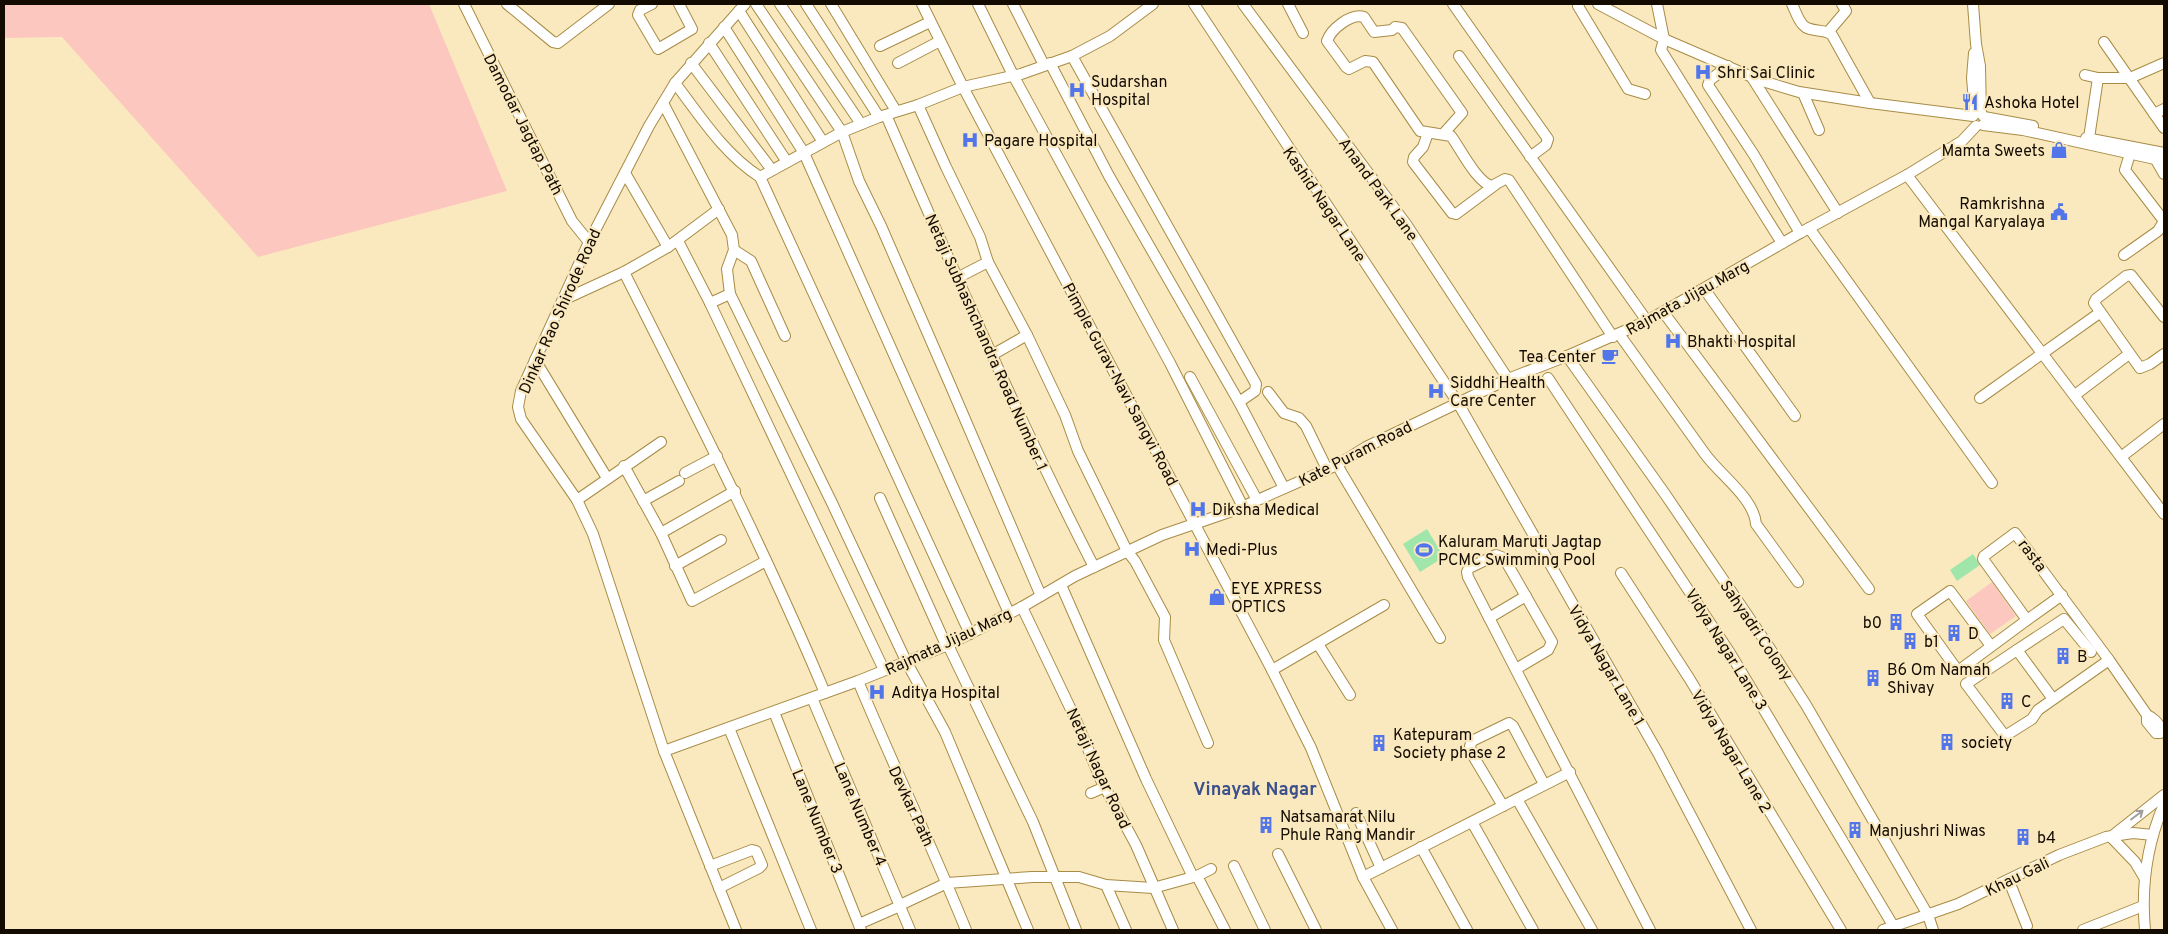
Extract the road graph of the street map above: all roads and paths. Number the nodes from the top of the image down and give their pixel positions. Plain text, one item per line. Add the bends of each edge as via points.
1 (464, 4) edge
2 (507, 4) edge
3 (609, 4) edge
4 (652, 4) edge
5 (679, 4) edge
6 (756, 4) edge
7 (780, 4) edge
8 (806, 4) edge
9 (831, 4) edge
10 (922, 4) edge
11 (978, 4) edge
12 (1013, 4) edge
13 (1153, 4) edge
14 (1194, 4) edge
15 (1243, 4) edge
16 (1288, 4) edge
17 (1452, 4) edge
18 (1579, 4) edge
19 (1598, 4) edge
20 (1657, 4) edge
21 (1792, 4) edge
22 (1842, 4) edge
23 (1973, 4) edge
24 (742, 7) edge
25 (1610, 8) edge
26 (930, 22) junction
27 (724, 27) junction
28 (1829, 32) junction
29 (1303, 33) dead end
30 (1664, 39) junction
31 (940, 41) junction
32 (2104, 42) dead end
33 (709, 43) junction
34 (880, 46) dead end
35 (1072, 56) junction
36 (1459, 56) dead end
37 (691, 63) junction
38 (898, 63) dead end
39 (1047, 64) junction
40 (2164, 64) edge
41 (1728, 66) junction
42 (1013, 75) junction
43 (1751, 76) junction
44 (2085, 76) dead end
45 (2098, 78) junction
46 (2130, 78) junction
47 (675, 83) junction
48 (963, 87) junction
49 (1802, 92) junction
50 (1645, 94) dead end
51 (663, 103) junction
52 (1870, 103) junction
53 (918, 105) junction
54 (2164, 109) edge
55 (887, 114) junction
56 (2154, 114) junction
57 (1978, 119) junction
58 (861, 124) junction
59 (2164, 128) edge
60 (1819, 130) dead end
61 (842, 132) junction
62 (1428, 133) junction
63 (1444, 133) junction
64 (2089, 138) junction
65 (823, 142) junction
66 (804, 153) junction
67 (2130, 154) junction
68 (1530, 157) junction
69 (2162, 158) edge
70 (787, 162) junction
71 (772, 170) junction
72 (625, 173) junction
73 (2164, 174) edge
74 (1907, 175) junction
75 (760, 177) junction
76 (1495, 185) junction
77 (719, 209) junction
78 (1838, 213) junction
79 (1805, 230) junction
80 (678, 241) junction
81 (589, 242) junction
82 (1782, 243) junction
83 (668, 247) junction
84 (734, 250) junction
85 (2124, 255) dead end
86 (988, 262) junction
87 (624, 272) junction
88 (957, 278) junction
89 (1705, 290) junction
90 (730, 294) junction
91 (563, 300) junction
92 (710, 303) junction
93 (1664, 313) junction
94 (2098, 314) dead end
95 (2164, 318) edge
96 (1647, 322) junction
97 (1028, 335) junction
98 (785, 336) dead end
99 (1616, 336) junction
100 (2043, 354) junction
101 (2129, 354) junction
102 (2164, 354) edge
103 (992, 355) junction
104 (1567, 356) junction
105 (535, 360) junction
106 (1190, 377) dead end
107 (1548, 378) dead end
108 (1508, 379) junction
109 (1268, 392) dead end
110 (2074, 396) junction
111 (1980, 398) dead end
112 (1239, 402) junction
113 (1458, 403) junction
114 (1796, 416) dead end
115 (2164, 424) edge
116 (661, 442) dead end
117 (717, 456) junction
118 (2121, 457) junction
119 (624, 466) junction
120 (1332, 467) junction
121 (607, 478) junction
122 (1992, 483) dead end
123 (1284, 488) junction
124 (735, 491) junction
125 (880, 498) dead end
126 (577, 500) junction
127 (1257, 500) junction
128 (643, 501) junction
129 (1243, 507) junction
130 (2164, 514) edge
131 (1195, 524) junction
132 (660, 533) junction
133 (721, 540) dead end
134 (1127, 551) junction
135 (766, 561) junction
136 (675, 566) junction
137 (1094, 567) junction
138 (1620, 573) dead end
139 (1798, 582) dead end
140 (1060, 585) junction
141 (1869, 589) dead end
142 (2062, 594) junction
143 (1041, 596) junction
144 (1526, 596) junction
145 (1384, 605) dead end
146 (1022, 607) junction
147 (1009, 613) junction
148 (1489, 618) junction
149 (2027, 620) junction
150 (970, 634) junction
151 (1440, 638) dead end
152 (1318, 644) junction
153 (947, 645) junction
154 (1991, 646) junction
155 (2017, 650) junction
156 (2091, 652) dead end
157 (2109, 660) junction
158 (906, 661) junction
159 (1516, 669) junction
160 (884, 670) junction
161 (1272, 670) junction
162 (858, 681) junction
163 (825, 694) junction
164 (1350, 695) dead end
165 (812, 698) junction
166 (2053, 699) junction
167 (774, 712) junction
168 (729, 728) junction
169 (2162, 735) edge
170 (1208, 743) dead end
171 (664, 751) junction
172 (1570, 772) junction
173 (1544, 784) junction
174 (1105, 787) junction
175 (1091, 793) dead end
176 (2164, 795) edge
177 (1518, 799) junction
178 (2164, 804) edge
179 (1503, 806) junction
180 (1356, 813) dead end
181 (1472, 822) junction
182 (2153, 835) junction
183 (2111, 837) junction
184 (1421, 847) junction
185 (1278, 854) dead end
186 (710, 866) junction
187 (1234, 866) dead end
188 (1381, 868) junction
189 (1211, 869) dead end
190 (1195, 876) junction
191 (1056, 877) junction
192 (1363, 877) junction
193 (1007, 879) junction
194 (2145, 879) junction
195 (2009, 881) junction
196 (947, 883) junction
197 (1106, 885) junction
198 (720, 888) junction
199 (1153, 888) junction
200 (900, 905) junction
201 (2143, 906) junction
202 (1928, 915) junction
203 (2027, 926) dead end
204 (860, 927) edge
205 (1894, 927) junction
206 (736, 930) edge
207 (812, 930) edge
208 (910, 930) edge
209 (966, 930) edge
210 (1028, 930) edge
211 (1076, 930) edge
212 (1126, 930) edge
213 (1173, 930) edge
214 (1225, 930) edge
215 (1265, 930) edge
216 (1316, 930) edge
217 (1392, 930) edge
218 (1467, 930) edge
219 (1533, 930) edge
220 (1592, 930) edge
221 (1650, 930) edge
222 (1751, 930) edge
223 (1841, 930) edge
224 (1883, 930) edge
225 (1933, 930) edge
226 (2083, 930) edge
227 (2145, 930) edge

1 - 81 street, Damodar Jagtap Path via 572,221
2 - 3 street via 558,43
4 - 5 street via 640,10 638,15 658,49 692,29
6 - 61 street
7 - 58 street
8 - 55 street
9 - 55 street
10 - 26 street, Pimple Gurav-Navi Sangvi Road
11 - 42 street
12 - 39 street
13 - 35 street via 1110,36
14 - 113 street, Kashid Nagar Lane
15 - 108 street, Anand Park Lane via 1406,224
16 - 29 street
17 - 68 street via 1547,137 1548,143
18 - 50 street via 1628,89
19 - 25 street
20 - 30 street
21 - 28 street via 1806,28
22 - 28 street via 1846,11
23 - 57 street via 1976,44 1972,78
24 - 27 street, Dinkar Rao Shirode Road
24 - 65 street
25 - 30 street
26 - 31 street, Pimple Gurav-Navi Sangvi Road
26 - 34 street
27 - 33 street, Dinkar Rao Shirode Road
27 - 66 street
28 - 52 street
30 - 41 street
30 - 82 street via 1661,50
31 - 38 street
31 - 48 street, Pimple Gurav-Navi Sangvi Road
32 - 46 street
33 - 37 street, Dinkar Rao Shirode Road
33 - 70 street
35 - 39 street
35 - 112 street via 1256,384 1255,391
36 - 68 street
37 - 47 street, Dinkar Rao Shirode Road
37 - 71 street
39 - 42 street
39 - 112 street
40 - 46 street
41 - 43 street
41 - 79 street via 1708,85
42 - 48 street
42 - 129 street via 1170,363
43 - 49 street
43 - 78 street
44 - 45 street
45 - 46 street
45 - 64 street
46 - 56 street
47 - 51 street, Dinkar Rao Shirode Road
47 - 75 street via 716,138
48 - 53 street
48 - 131 street, Pimple Gurav-Navi Sangvi Road
49 - 52 street
49 - 60 street
51 - 72 street, Dinkar Rao Shirode Road
51 - 77 street
52 - 57 street
53 - 55 street
53 - 86 street via 980,236
54 - 56 street
55 - 58 street
55 - 88 street, Netaji Subhashchandra Road Number 1
56 - 59 street
57 - 64 street
57 - 67 street
57 - 74 street, Rajmata Jijau Marg via 1962,141
58 - 61 street
61 - 65 street
61 - 143 street via 859,182
62 - 63 street
62 - 63 street via 1420,131 1373,62 1365,61 1349,69 1327,41 1349,18 1364,17 1374,32 1402,28 1462,113
62 - 76 street via 1413,162 1452,213 1456,214
63 - 76 street via 1451,136 1486,184
64 - 69 street
65 - 66 street
66 - 70 street
66 - 147 street
67 - 69 street
67 - 85 street via 2125,170 2164,222 2158,232
68 - 96 street
69 - 73 street
70 - 71 street
71 - 75 street
72 - 81 street, Dinkar Rao Shirode Road
72 - 83 street
74 - 78 street, Rajmata Jijau Marg
74 - 100 street
75 - 150 street
76 - 99 street via 1509,180
77 - 80 street
77 - 84 street via 732,235
78 - 79 street, Rajmata Jijau Marg
79 - 82 street, Rajmata Jijau Marg
79 - 122 street
80 - 83 street
80 - 92 street
81 - 91 street, Dinkar Rao Shirode Road
82 - 89 street, Rajmata Jijau Marg
83 - 87 street
84 - 90 street via 727,269
84 - 98 street via 751,262
86 - 88 street
86 - 97 street
87 - 91 street
87 - 117 street
88 - 103 street, Netaji Subhashchandra Road Number 1
89 - 93 street, Rajmata Jijau Marg
89 - 114 street
90 - 92 street
90 - 158 street
91 - 105 street, Dinkar Rao Shirode Road
92 - 160 street
93 - 96 street, Rajmata Jijau Marg
93 - 141 street
94 - 100 street
95 - 101 street via 2131,275 2096,298 2096,308
96 - 99 street, Rajmata Jijau Marg
97 - 103 street
97 - 134 street via 1078,451
99 - 104 street, Rajmata Jijau Marg
99 - 139 street via 1706,455 1740,492 1756,518 1756,524
100 - 110 street
100 - 111 street
101 - 102 street via 2140,368
101 - 110 street
103 - 137 street, Netaji Subhashchandra Road Number 1
104 - 108 street, Rajmata Jijau Marg
104 - 202 street, Sahyadri Colony via 1666,494 1767,644
105 - 121 street
105 - 126 street, Dinkar Rao Shirode Road via 521,391 518,407 521,420
106 - 127 street
107 - 205 street, Vidya Nagar Lane 3 via 1730,653
108 - 113 street, Rajmata Jijau Marg
109 - 120 street via 1284,414 1299,418 1306,426
110 - 118 street
112 - 123 street
113 - 120 street, Kate Puram Road via 1366,446
113 - 222 street, Vidya Nagar Lane 1 via 1658,753
115 - 118 street
116 - 119 street
117 - 124 street
117 - 128 street
118 - 130 street
119 - 121 street
119 - 128 street
120 - 123 street, Kate Puram Road
120 - 151 street
121 - 126 street
123 - 127 street, Kate Puram Road
124 - 132 street
124 - 135 street
125 - 153 street
126 - 171 street, Dinkar Rao Shirode Road via 601,555
127 - 129 street, Kate Puram Road
128 - 132 street
129 - 131 street, Kate Puram Road
131 - 134 street, Rajmata Jijau Marg
131 - 161 street, Pimple Gurav-Navi Sangvi Road
132 - 136 street
133 - 136 street
134 - 137 street, Rajmata Jijau Marg
134 - 170 street via 1165,617 1164,640
135 - 136 street via 692,601
135 - 163 street
137 - 140 street, Rajmata Jijau Marg
138 - 223 street, Vidya Nagar Lane 2 via 1688,678
140 - 143 street, Rajmata Jijau Marg
140 - 190 street via 1146,779
142 - 149 street
142 - 149 street, rasta via 2014,534 1983,559
142 - 157 street, rasta
143 - 146 street, Rajmata Jijau Marg
144 - 148 street
144 - 148 street via 1501,555 1474,565 1467,572 1468,577
144 - 159 street via 1552,642 1548,650
145 - 152 street
146 - 147 street, Rajmata Jijau Marg
146 - 174 street, Netaji Nagar Road via 1076,718
147 - 150 street, Rajmata Jijau Marg
148 - 159 street
149 - 154 street
150 - 153 street, Rajmata Jijau Marg
152 - 161 street
152 - 164 street
153 - 158 street, Rajmata Jijau Marg
153 - 191 street via 1034,822
154 - 154 street via 1957,671 1918,613 1950,591
155 - 156 street via 2064,619
155 - 166 street
155 - 166 street via 1967,686 2005,736 2032,719
157 - 166 street
157 - 169 street, rasta via 2147,715 2153,717 2161,728
158 - 160 street, Rajmata Jijau Marg
158 - 193 street via 945,732
159 - 172 street
160 - 162 street, Rajmata Jijau Marg
161 - 192 street, Pimple Gurav-Navi Sangvi Road via 1311,748
162 - 163 street, Rajmata Jijau Marg
162 - 196 street, Devkar Path
163 - 165 street, Rajmata Jijau Marg
165 - 167 street, Rajmata Jijau Marg
165 - 200 street, Lane Number 4
167 - 168 street, Rajmata Jijau Marg
167 - 204 street, Lane Number 3
168 - 171 street, Rajmata Jijau Marg
168 - 207 street
171 - 186 street, Dinkar Rao Shirode Road
172 - 173 street
172 - 221 street
173 - 177 street
173 - 179 street via 1509,723 1472,741 1472,754
174 - 175 street
174 - 199 street, Netaji Nagar Road via 1136,845
183 -> 176 street
177 - 179 street
177 - 220 street
178 - 182 street
179 - 181 street
180 - 188 street
181 - 184 street
181 - 219 street
182 - 183 street, Khau Gali via 2133,832
182 - 194 street
183 - 194 street
183 - 195 street, Khau Gali via 2059,855
184 - 188 street
184 - 218 street
185 - 216 street
186 - 198 street, Dinkar Rao Shirode Road
186 - 198 street via 756,851 761,862 759,868
187 - 215 street
188 - 192 street
189 - 190 street
190 - 199 street
190 - 214 street
191 - 193 street
191 - 197 street via 1079,876
191 - 211 street
192 - 217 street, Pimple Gurav-Navi Sangvi Road
193 - 196 street
193 - 210 street
194 - 201 street
195 - 202 street, Khau Gali
195 - 203 street
196 - 200 street
196 - 209 street, Devkar Path
197 - 199 street
197 - 212 street
198 - 206 street, Dinkar Rao Shirode Road
199 - 213 street, Netaji Nagar Road
200 - 204 street
200 - 208 street, Lane Number 4
201 - 226 street
201 - 227 street
202 - 205 street, Khau Gali
202 - 225 street, Sahyadri Colony
205 - 224 street, Khau Gali

